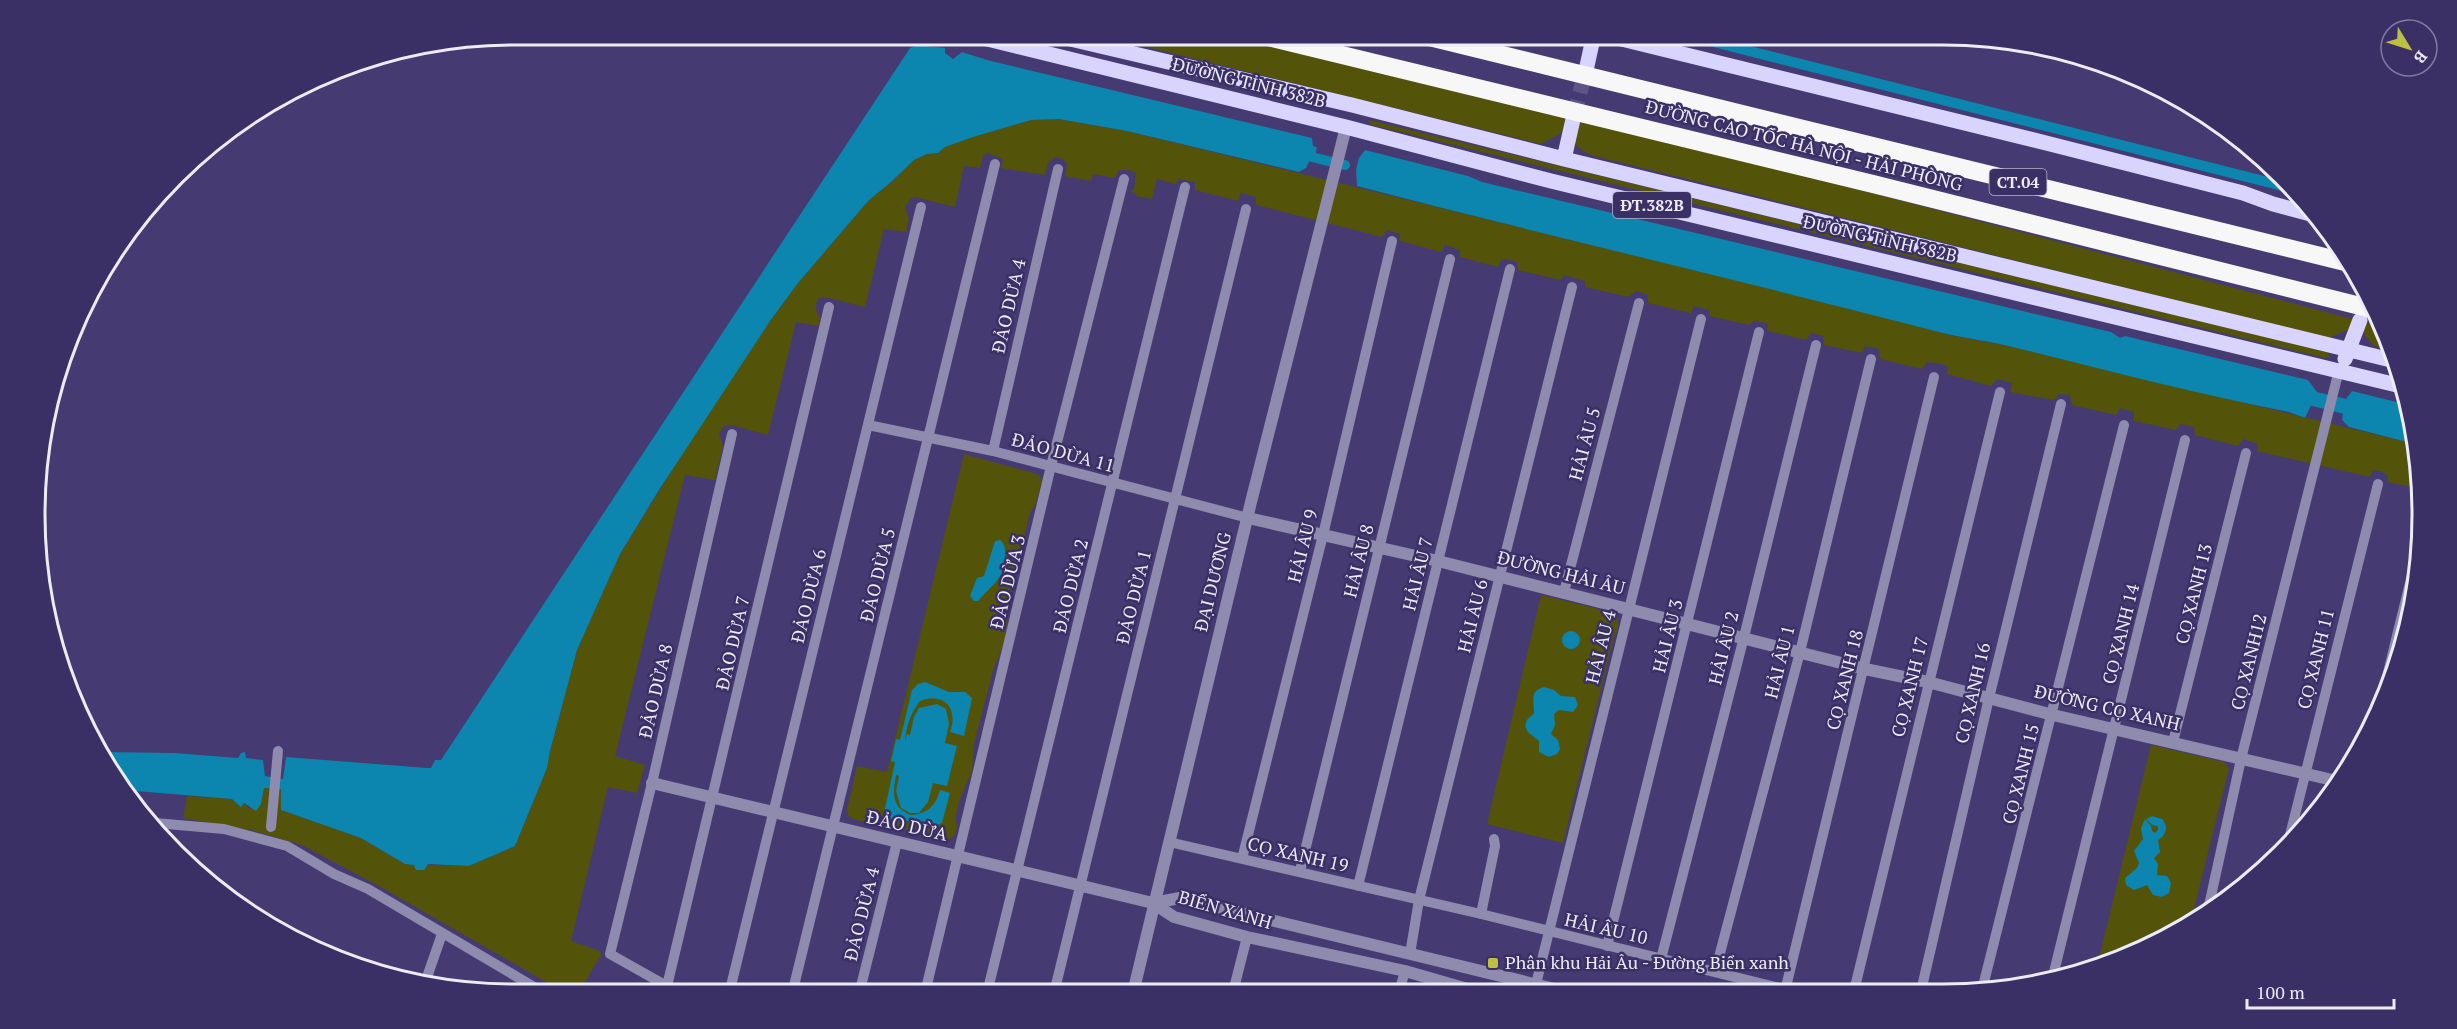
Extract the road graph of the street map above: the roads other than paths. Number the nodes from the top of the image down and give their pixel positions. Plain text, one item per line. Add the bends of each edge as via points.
1 (1012, 45) edge
2 (1096, 45) edge
3 (1301, 45) edge
4 (1461, 45) edge
5 (1592, 45) edge
6 (1658, 45) edge
7 (1587, 66) tunnel mouth
8 (1687, 101) junction
9 (1352, 105) junction
10 (1574, 115) tunnel mouth
11 (1346, 127) junction
12 (1564, 159) junction
13 (995, 164) dead end
14 (1058, 169) dead end
15 (1124, 180) dead end
16 (1873, 184) junction
17 (1185, 187) dead end
18 (921, 207) dead end
19 (1246, 209) dead end
20 (2300, 211) edge
21 (1392, 241) dead end
22 (2329, 249) edge
23 (1450, 259) dead end
24 (2337, 260) edge
25 (1510, 269) dead end
26 (1572, 287) dead end
27 (1639, 303) dead end
28 (2364, 307) edge
29 (829, 308) dead end
30 (2368, 317) edge
31 (1701, 319) dead end
32 (2360, 320) dead end
33 (1759, 332) dead end
34 (1816, 345) dead end
35 (2350, 350) junction
36 (1871, 359) dead end
37 (2385, 359) edge
38 (2339, 370) junction
39 (1934, 377) dead end
40 (2393, 384) edge
41 (2000, 392) dead end
42 (2061, 404) dead end
43 (868, 425) junction
44 (2124, 425) dead end
45 (732, 434) dead end
46 (930, 436) junction
47 (2185, 440) dead end
48 (993, 451) junction
49 (2247, 453) dead end
50 (1051, 466) junction
51 (1114, 484) junction
52 (2378, 484) dead end
53 (1175, 500) junction
54 (1248, 518) junction
55 (1323, 535) junction
56 (1379, 549) junction
57 (1438, 561) junction
58 (1500, 577) junction
59 (1564, 592) junction
60 (1628, 608) junction
61 (1688, 624) junction
62 (1744, 637) junction
63 (1800, 652) junction
64 (1864, 669) junction
65 (1928, 682) junction
66 (1989, 698) junction
67 (2053, 715) junction
68 (2115, 729) junction
69 (2173, 742) junction
70 (278, 751) dead end
71 (2241, 759) junction
72 (2305, 774) junction
73 (2330, 780) edge
74 (652, 783) junction
75 (713, 797) junction
76 (773, 812) junction
77 (163, 825) edge
78 (833, 826) junction
79 (271, 827) dead end
80 (2292, 827) edge
81 (1494, 839) dead end
82 (897, 842) junction
83 (1169, 842) junction
84 (959, 856) junction
85 (1242, 859) junction
86 (1017, 871) junction
87 (1300, 871) junction
88 (1081, 886) junction
89 (1358, 886) junction
90 (1419, 900) junction
91 (2210, 900) edge
92 (1154, 903) junction
93 (1480, 914) junction
94 (1548, 932) junction
95 (442, 934) junction
96 (1247, 937) junction
97 (1607, 946) junction
98 (1410, 954) junction
99 (1661, 959) junction
100 (2054, 970) edge
101 (1405, 971) junction
102 (1716, 972) junction
103 (427, 976) edge
104 (1984, 982) edge
105 (529, 984) edge
106 (663, 984) edge
107 (667, 984) edge
108 (731, 984) edge
109 (794, 984) edge
110 (862, 984) edge
111 (927, 984) edge
112 (989, 984) edge
113 (1056, 984) edge
114 (1135, 984) edge
115 (1235, 984) edge
116 (1402, 984) edge
117 (1450, 984) edge
118 (1536, 984) joint
119 (1763, 984) edge
120 (1788, 984) edge
121 (1856, 984) edge
122 (1923, 984) edge

1 - 11 main road, ĐƯỜNG TỈNH 382B / ĐT.382B
2 - 9 main road, ĐƯỜNG TỈNH 382B / ĐT.382B
3 - 16 highway, ĐƯỜNG CAO TỐC HÀ NỘI - HẢI PHÒNG / CT.04
4 - 8 highway, ĐƯỜNG CAO TỐC HÀ NỘI - HẢI PHÒNG / CT.04
5 - 7 main road
6 - 20 main road via 2243,193
8 - 22 highway
8 - 24 highway, ĐƯỜNG CAO TỐC HÀ NỘI - HẢI PHÒNG / CT.04
9 - 11 main road, ĐƯỜNG TỈNH 382B
9 - 12 main road, ĐƯỜNG TỈNH 382B / ĐT.382B
10 - 12 main road
11 - 38 main road, ĐƯỜNG TỈNH 382B / ĐT.382B via 1551,181
11 - 54 street, ĐẠI DƯƠNG
12 - 35 main road, ĐƯỜNG TỈNH 382B / ĐT.382B
13 - 46 street, ĐẢO DỪA 5
14 - 48 street, ĐẢO DỪA 4
15 - 50 street, ĐẢO DỪA 3
16 - 28 highway, ĐƯỜNG CAO TỐC HÀ NỘI - HẢI PHÒNG / CT.04
16 - 30 highway
17 - 51 street, ĐẢO DỪA 2
18 - 43 street, ĐẢO DỪA 6
19 - 53 street, ĐẢO DỪA 1
21 - 55 street, HẢI ÂU 9
23 - 56 street, HẢI ÂU 8
25 - 57 street, HẢI ÂU 7
26 - 58 street, HẢI ÂU 6
27 - 59 street, HẢI ÂU 5
29 - 75 street, ĐẢO DỪA 7
31 - 60 street, HẢI ÂU 4
32 - 35 main road
33 - 61 street, HẢI ÂU 3
34 - 62 street, HẢI ÂU 2
35 - 37 main road, ĐƯỜNG TỈNH 382B / ĐT.382B
35 - 38 main road
36 - 63 street, HẢI ÂU 1
38 - 40 main road, ĐƯỜNG TỈNH 382B / ĐT.382B
38 - 71 street, CỌ XANH12
39 - 64 street, CỌ XANH 18
41 - 65 street, CỌ XANH 17
42 - 66 street, CỌ XANH 16
43 - 46 street, ĐẢO DỪA 11
43 - 76 street, ĐẢO DỪA 6
44 - 67 street, CỌ XANH 15
45 - 74 street, ĐẢO DỪA 8
46 - 48 street, ĐẢO DỪA 11
46 - 78 street, ĐẢO DỪA 5
47 - 68 street, CỌ XANH 14
48 - 50 street, ĐẢO DỪA 11
49 - 69 street, CỌ XANH 13
50 - 51 street, ĐẢO DỪA 11
50 - 84 street, ĐẢO DỪA 3
51 - 53 street, ĐẢO DỪA 11
51 - 86 street, ĐẢO DỪA 2
52 - 72 street, CỌ XANH 11
53 - 54 street, ĐẢO DỪA 11
53 - 88 street, ĐẢO DỪA 1
54 - 55 street, ĐƯỜNG HẢI ÂU
54 - 83 street, ĐẠI DƯƠNG
55 - 56 street, ĐƯỜNG HẢI ÂU
55 - 85 street, HẢI ÂU 9
56 - 57 street, ĐƯỜNG HẢI ÂU
56 - 87 street, HẢI ÂU 8
57 - 58 street, ĐƯỜNG HẢI ÂU
57 - 89 street, HẢI ÂU 7
58 - 59 street, ĐƯỜNG HẢI ÂU
58 - 90 street, HẢI ÂU 6
59 - 60 street, ĐƯỜNG HẢI ÂU
60 - 61 street, ĐƯỜNG HẢI ÂU
60 - 94 street, HẢI ÂU 4
61 - 62 street, ĐƯỜNG HẢI ÂU
61 - 97 street, HẢI ÂU 3
62 - 63 street, ĐƯỜNG HẢI ÂU
62 - 99 street, HẢI ÂU 2
63 - 64 street, ĐƯỜNG HẢI ÂU
63 - 102 street, HẢI ÂU 1
64 - 65 street, ĐƯỜNG CỌ XANH
64 - 120 street, CỌ XANH 18
65 - 66 street, ĐƯỜNG CỌ XANH
65 - 121 street, CỌ XANH 17
66 - 67 street, ĐƯỜNG CỌ XANH
66 - 122 street, CỌ XANH 16
67 - 68 street, ĐƯỜNG CỌ XANH
67 - 104 street, CỌ XANH 15
68 - 69 street, ĐƯỜNG CỌ XANH
68 - 100 street, CỌ XANH 14
69 - 71 street, ĐƯỜNG CỌ XANH
70 - 79 street
71 - 72 street, ĐƯỜNG CỌ XANH
71 - 91 street, CỌ XANH12
72 - 73 street, ĐƯỜNG CỌ XANH
72 - 80 street, CỌ XANH 11
74 - 75 street, ĐẢO DỪA
74 - 106 street, ĐẢO DỪA 8 via 610,954
75 - 76 street, ĐẢO DỪA
75 - 107 street, ĐẢO DỪA 7
76 - 78 street, ĐẢO DỪA
76 - 108 street, ĐẢO DỪA 6
77 - 95 street via 224,829 286,846
78 - 82 street, ĐẢO DỪA
78 - 109 street, ĐẢO DỪA 5
81 - 93 street via 1496,846
82 - 84 street, ĐẢO DỪA
82 - 110 street, ĐẢO DỪA 4
83 - 85 street, CỌ XANH 19
83 - 92 street, ĐẠI DƯƠNG
84 - 86 street, ĐẢO DỪA
84 - 111 street, ĐẢO DỪA 3
85 - 87 street, CỌ XANH 19
86 - 88 street, ĐẢO DỪA
86 - 112 street, ĐẢO DỪA 2
87 - 89 street, CỌ XANH 19
88 - 92 street, ĐẢO DỪA
88 - 113 street, ĐẢO DỪA 1
89 - 90 street, CỌ XANH 19
90 - 93 street, HẢI ÂU 10
90 - 98 street, HẢI ÂU 6
92 - 96 street, BIỂN XANH via 1174,917
92 - 98 street, BIỂN XANH via 1179,898
92 - 114 street, ĐẠI DƯƠNG
93 - 94 street, HẢI ÂU 10
94 - 97 street, HẢI ÂU 10
94 - 118 street, HẢI ÂU 4
95 - 103 street
95 - 105 street
96 - 101 street, BIỂN XANH
96 - 115 street
97 - 99 street, HẢI ÂU 10
98 - 101 street
98 - 118 street, BIỂN XANH
99 - 102 street, HẢI ÂU 10
101 - 116 street
101 - 117 street, BIỂN XANH
102 - 119 street, HẢI ÂU 10

